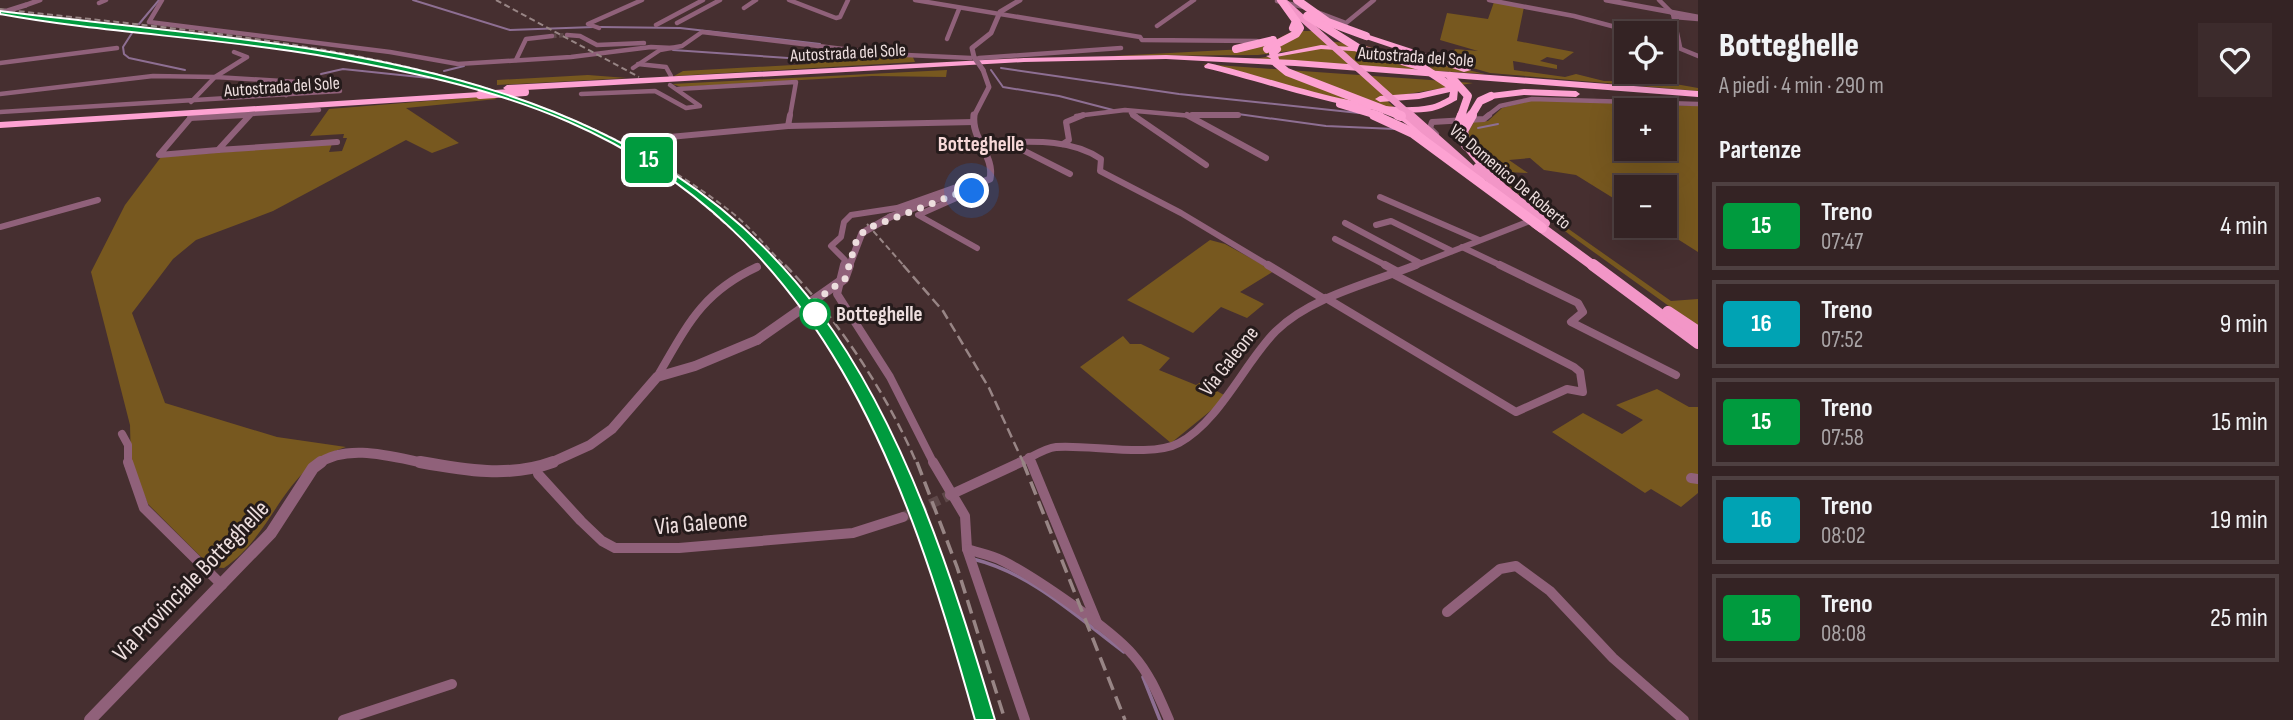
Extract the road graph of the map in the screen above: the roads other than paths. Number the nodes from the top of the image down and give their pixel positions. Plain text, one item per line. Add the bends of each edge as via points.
1 (40, 0) edge
2 (106, 0) edge
3 (162, 0) edge
4 (642, 0) edge
5 (703, 0) edge
6 (720, 0) edge
7 (756, 0) edge
8 (789, 0) edge
9 (848, 0) edge
10 (915, 0) edge
11 (1020, 0) edge
12 (1194, 0) edge
13 (1280, 0) edge
14 (1290, 0) edge
15 (1297, 0) edge
16 (1374, 0) edge
17 (1489, 0) edge
18 (1606, 0) edge
19 (1617, 0) edge
20 (1659, 0) edge
21 (99, 3) dead end
22 (744, 8) dead end
23 (958, 9) junction
24 (0, 13) edge
25 (1672, 14) junction
26 (997, 16) junction
27 (1307, 16) junction
28 (1698, 17) edge
29 (1296, 21) junction
30 (677, 23) dead end
31 (656, 25) dead end
32 (1157, 26) dead end
33 (599, 27) dead end
34 (1614, 27) edge
35 (567, 35) tunnel mouth
36 (552, 36) tunnel mouth
37 (947, 39) dead end
38 (1257, 41) dead end
39 (685, 44) junction
40 (637, 46) junction
41 (1677, 46) edge
42 (1680, 47) junction
43 (117, 48) dead end
44 (1121, 48) dead end
45 (670, 49) junction
46 (234, 52) dead end
47 (1698, 55) edge
48 (975, 58) junction
49 (516, 60) junction
50 (1024, 60) junction
51 (1190, 61) junction
52 (1091, 62) junction
53 (0, 63) edge
54 (1446, 65) junction
55 (671, 76) dead end
56 (215, 77) junction
57 (670, 85) dead end
58 (678, 89) junction
59 (1594, 89) junction
60 (340, 91) dead end
61 (1673, 92) junction
62 (476, 93) junction
63 (0, 94) edge
64 (581, 94) dead end
65 (286, 95) junction
66 (1698, 99) edge
67 (1342, 100) junction
68 (191, 102) junction
69 (319, 110) dead end
70 (1129, 112) junction
71 (250, 115) junction
72 (1189, 115) junction
73 (1238, 116) dead end
74 (0, 118) edge
75 (974, 122) junction
76 (788, 126) junction
77 (648, 139) dead end
78 (337, 142) dead end
79 (979, 143) junction
80 (1012, 144) junction
81 (1063, 144) junction
82 (1467, 146) junction
83 (218, 150) junction
84 (1455, 156) junction
85 (1266, 158) dead end
86 (1206, 165) dead end
87 (1070, 174) dead end
88 (972, 188) junction
89 (1504, 190) junction
90 (1380, 197) dead end
91 (98, 200) dead end
92 (1535, 219) junction
93 (1345, 223) dead end
94 (1376, 225) dead end
95 (0, 227) edge
96 (1542, 228) junction
97 (1335, 239) dead end
98 (1479, 240) junction
99 (1462, 247) junction
100 (977, 248) dead end
101 (1452, 251) junction
102 (1419, 263) junction
103 (757, 267) dead end
104 (1393, 272) junction
105 (1325, 298) junction
106 (1698, 332) edge
107 (1698, 340) edge
108 (668, 359) junction
109 (695, 366) junction
110 (1676, 375) dead end
111 (657, 377) junction
112 (122, 434) dead end
113 (1029, 457) junction
114 (537, 468) junction
115 (950, 495) junction
116 (903, 517) tunnel mouth
117 (967, 549) junction
118 (222, 585) junction
119 (1447, 612) dead end
120 (1098, 625) junction
121 (452, 684) dead end
122 (90, 720) edge
123 (343, 720) edge
124 (1025, 720) edge
125 (1170, 720) edge
126 (1684, 720) edge

1 - 24 street, bridge
2 - 21 street
3 - 49 street via 149,22 451,64
4 - 33 street via 588,26
5 - 31 street
6 - 30 street
7 - 22 street
8 - 9 street via 831,17 839,17
10 - 23 street
11 - 26 street
12 - 32 street
13 - 16 street via 1346,23
13 - 29 highway, bridge
13 - 84 highway, bridge
14 - 27 highway, bridge
15 - 54 highway, bridge via 1328,22
17 - 34 street
18 - 25 street
19 - 25 street
20 - 25 street
23 - 26 street
23 - 37 street
25 - 28 street
25 - 42 street
26 - 38 street via 1142,40
26 - 48 street via 991,33 972,48
27 - 51 highway, bridge via 1354,46 1444,79 1454,88 1454,98 1433,108 1369,107
27 - 89 highway, bridge
29 - 50 highway, bridge via 1293,29 1263,44 1236,49
29 - 67 highway, bridge via 1298,31 1267,49 1265,63 1276,73
35 - 40 street via 597,45
36 - 49 street via 526,39
39 - 40 street
39 - 45 street
39 - 48 street via 705,32 887,54
40 - 45 street
40 - 49 street
41 - 42 street
42 - 47 street
43 - 53 street
44 - 48 street
45 - 55 street via 636,66 666,67
46 - 56 street via 247,57
48 - 75 street, bridge via 990,80
50 - 51 highway, Autostrada del Sole
50 - 62 highway, Autostrada del Sole, bridge
51 - 52 highway
51 - 61 highway, Autostrada del Sole
51 - 67 highway
51 - 82 highway, bridge via 1336,47 1392,55 1459,82 1468,96 1455,134
52 - 59 highway, Autostrada del Sole via 1243,64
52 - 62 highway, Autostrada del Sole, bridge
54 - 61 highway
54 - 84 highway, bridge via 1340,41 1300,41 1277,49 1273,59 1286,71 1387,107
56 - 63 street via 162,75
56 - 65 street via 298,82
56 - 68 street
57 - 58 street
58 - 64 street via 700,106 688,109 655,91
58 - 76 street via 796,82
59 - 66 highway, Autostrada del Sole
59 - 67 highway via 1482,85 1399,99
60 - 65 street
61 - 66 highway, Autostrada del Sole
62 - 74 highway, Autostrada del Sole
62 - 74 highway, Autostrada del Sole
65 - 68 street
66 - 82 highway, bridge via 1524,92 1491,96 1480,101 1463,131
66 - 92 street, Via Domenico De Roberto via 1532,99 1500,106 1484,119 1429,124 1466,162
67 - 96 highway, bridge via 1413,133
68 - 74 street
69 - 71 street
70 - 72 street
70 - 81 street via 1073,115 1066,122 1069,140
70 - 86 street
71 - 83 street
71 - 83 street via 192,117 159,155
72 - 73 street
72 - 85 street
75 - 76 street
75 - 79 street
76 - 77 street
78 - 83 street
79 - 80 street
79 - 88 street via 991,163 992,175 985,184
80 - 81 street
80 - 87 street
81 - 105 street via 1090,150 1101,159 1100,171 1111,179 1181,213
82 - 89 highway, bridge
84 - 96 highway, bridge
88 - 100 street via 965,196 918,215
88 - 109 street, bridge via 866,229 857,239 845,279 757,340
88 - 115 street via 956,186 897,208 851,215 841,237 831,246 845,260 837,294 890,376
89 - 106 highway, bridge
90 - 98 street
91 - 95 street
92 - 98 street, Via Galeone
92 - 107 street, Via Domenico De Roberto
93 - 102 street
94 - 101 street via 1391,221
96 - 107 highway, bridge
97 - 104 street
98 - 99 street, Via Galeone
99 - 101 street, Via Galeone
99 - 110 street via 1578,303 1583,312 1571,323
101 - 102 street, Via Galeone
102 - 104 street, Via Galeone
103 - 108 street via 703,300
104 - 105 street, Via Galeone
104 - 105 street via 1574,367 1580,372 1583,392 1564,390 1516,412
105 - 113 street, Via Galeone via 1276,331 1219,407 1180,443 1130,449 1054,447
108 - 109 street
108 - 111 street
109 - 111 street
111 - 114 street, Via Provinciale Botteghelle via 612,429 565,458
112 - 118 street via 140,508
113 - 115 street, Via Galeone
113 - 120 street
114 - 116 street, Via Galeone via 581,521 615,548 679,548 853,533
114 - 118 street, Via Provinciale Botteghelle via 474,472 363,452 325,459 313,468 285,515
115 - 117 street via 965,516
117 - 120 street via 1000,560
117 - 124 street
118 - 122 street, Via Provinciale Botteghelle
119 - 126 street via 1500,569 1516,566 1550,591 1613,658
120 - 125 street via 1142,665
121 - 123 street

